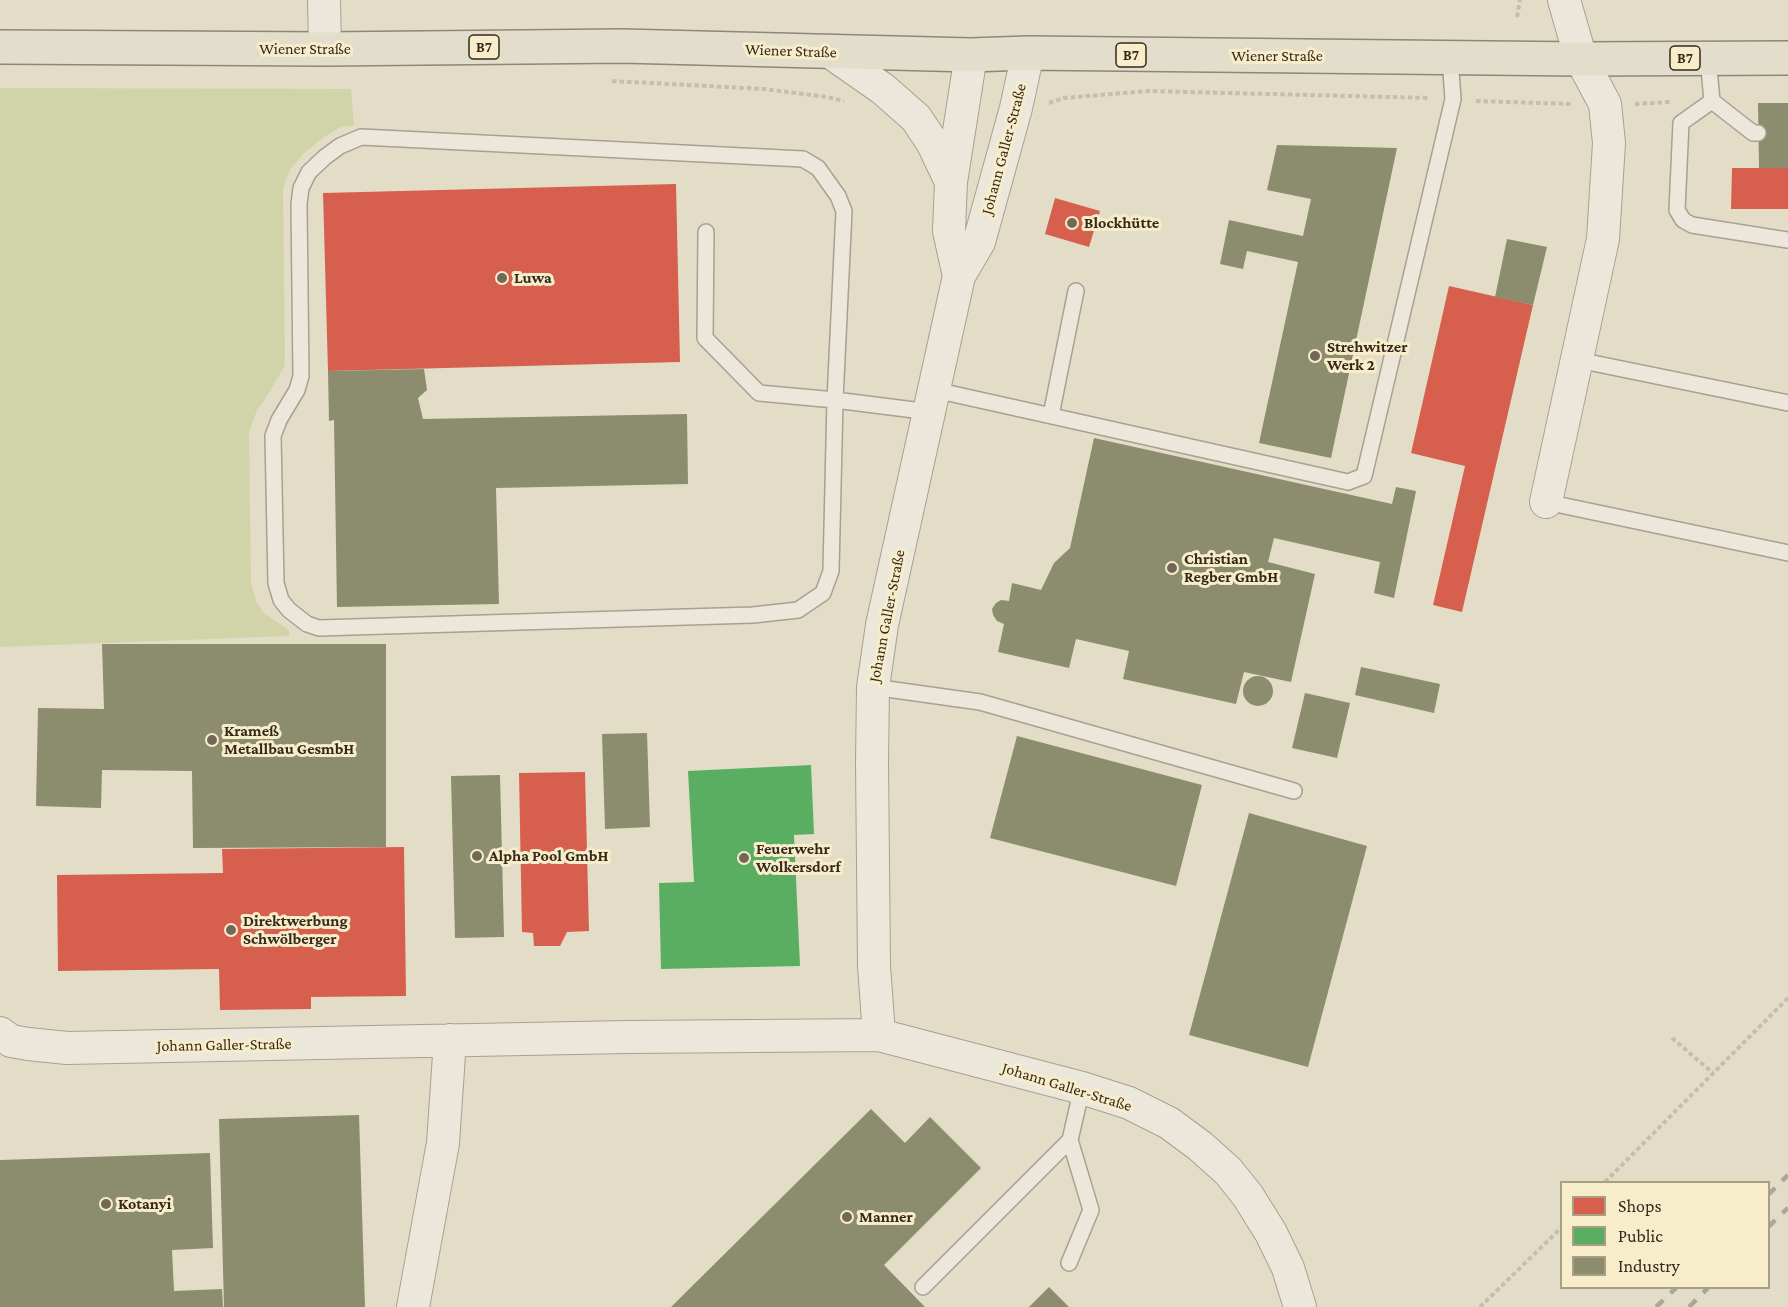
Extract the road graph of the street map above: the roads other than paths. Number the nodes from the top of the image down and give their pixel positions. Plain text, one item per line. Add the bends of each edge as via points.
1 (324, 0) edge
2 (1564, 0) edge
3 (0, 47) edge
4 (325, 50) junction
5 (830, 52) junction
6 (1028, 53) junction
7 (971, 55) junction
8 (1450, 58) junction
9 (1708, 58) junction
10 (1788, 58) edge
11 (1581, 59) junction
12 (1712, 100) junction
13 (1758, 133) dead end
14 (951, 182) junction
15 (706, 232) dead end
16 (1788, 240) edge
17 (958, 276) junction
18 (1076, 291) dead end
19 (1578, 360) junction
20 (835, 400) junction
21 (932, 401) junction
22 (1788, 403) edge
23 (1051, 415) junction
24 (1546, 502) joint
25 (1788, 553) edge
26 (873, 687) junction
27 (1294, 790) dead end
28 (0, 1033) edge
29 (879, 1035) junction
30 (450, 1040) junction
31 (1082, 1088) junction
32 (1070, 1140) junction
33 (1069, 1263) dead end
34 (923, 1287) dead end
35 (413, 1307) edge
36 (1300, 1307) edge

1 - 4 street
2 - 11 street
3 - 4 main road, Wiener Straße / B7
4 - 5 main road, Wiener Straße / B7 via 622,46
5 - 7 main road, Wiener Straße / B7
5 - 14 street, Johann Galler-Straße via 916,118
6 - 7 main road, Wiener Straße / B7
6 - 8 main road, Wiener Straße / B7
6 - 17 street, Johann Galler-Straße via 979,243
7 - 14 street, Johann Galler-Straße
8 - 11 main road, Wiener Straße / B7
8 - 23 lane via 1453,99 1364,476 1348,482
9 - 10 main road, Wiener Straße / B7
9 - 11 main road, Wiener Straße / B7
9 - 12 lane
11 - 19 street via 1605,104 1610,139 1603,239
12 - 13 lane
12 - 16 lane via 1681,123 1677,210 1692,225
14 - 17 street, Johann Galler-Straße via 950,231
15 - 20 lane via 705,338 759,393
17 - 21 street, Johann Galler-Straße
18 - 23 lane
19 - 22 lane
19 - 24 street
20 - 20 lane via 844,212 818,168 803,159 361,137 325,157 309,172 301,189 301,376 273,436 276,583 281,600 289,610 319,628 753,615 798,610 822,593 831,571
20 - 21 lane
21 - 23 lane
21 - 26 street, Johann Galler-Straße via 882,625
24 - 25 lane
26 - 27 lane via 980,702
26 - 29 street, Johann Galler-Straße via 874,966
28 - 30 street, Johann Galler-Straße via 11,1041 67,1048
29 - 30 street, Johann Galler-Straße
29 - 31 street, Johann Galler-Straße
30 - 35 street via 442,1143
31 - 32 lane
31 - 36 street, Johann Galler-Straße via 1129,1103 1169,1123 1228,1171 1271,1233 1288,1268
32 - 33 lane via 1091,1210
32 - 34 lane

